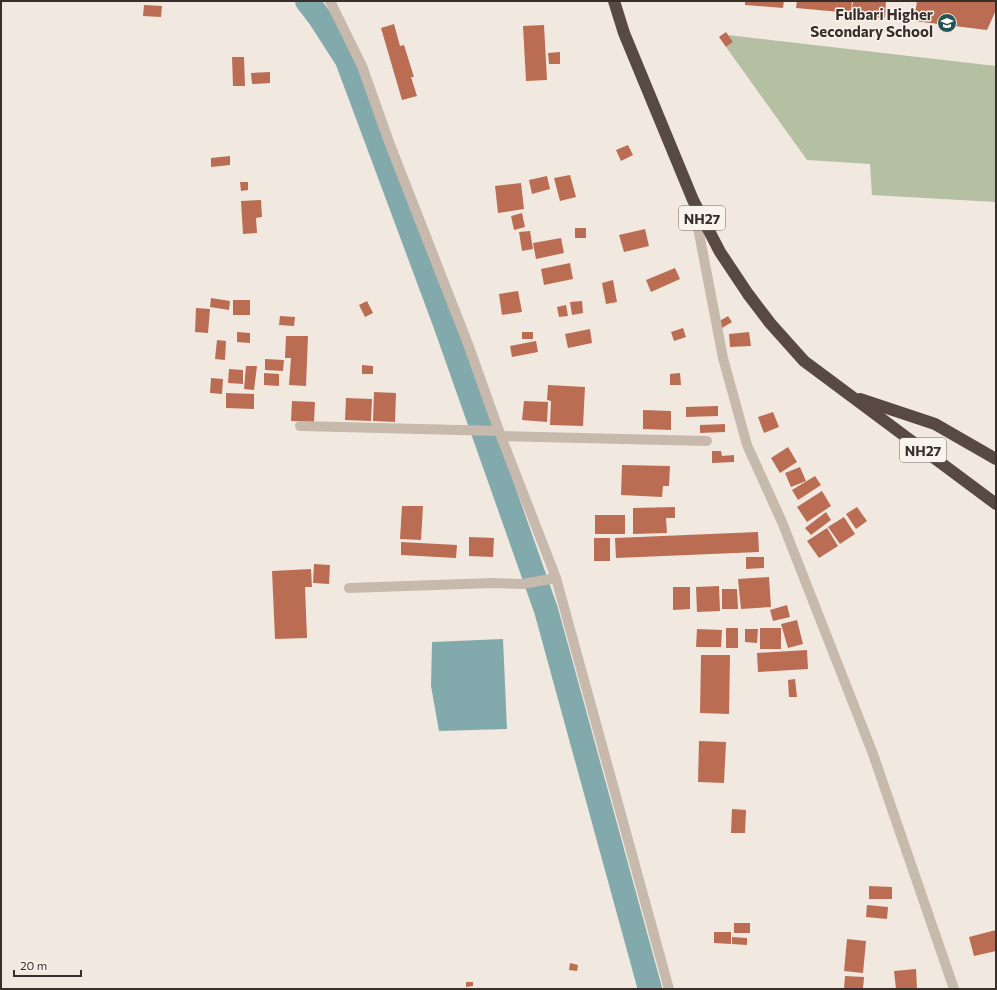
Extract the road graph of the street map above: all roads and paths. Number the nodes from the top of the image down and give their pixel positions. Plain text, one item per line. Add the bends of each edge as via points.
1 (330, 1) edge
2 (614, 1) edge
3 (693, 200) junction
4 (849, 396) junction
5 (300, 426) dead end
6 (497, 432) junction
7 (707, 441) dead end
8 (996, 460) edge
9 (996, 504) edge
10 (556, 578) junction
11 (349, 588) dead end
12 (669, 989) edge
13 (954, 989) edge

1 - 6 street via 362,66 468,344
2 - 3 highway, NH27 via 624,33
3 - 4 highway, NH27 via 720,252 770,323 804,361
3 - 13 street via 723,358 747,445 782,522 873,754
4 - 8 highway, NH27 via 935,424
4 - 9 highway, NH27
5 - 6 street
6 - 7 street
6 - 10 street
10 - 11 street via 523,584
10 - 12 street

